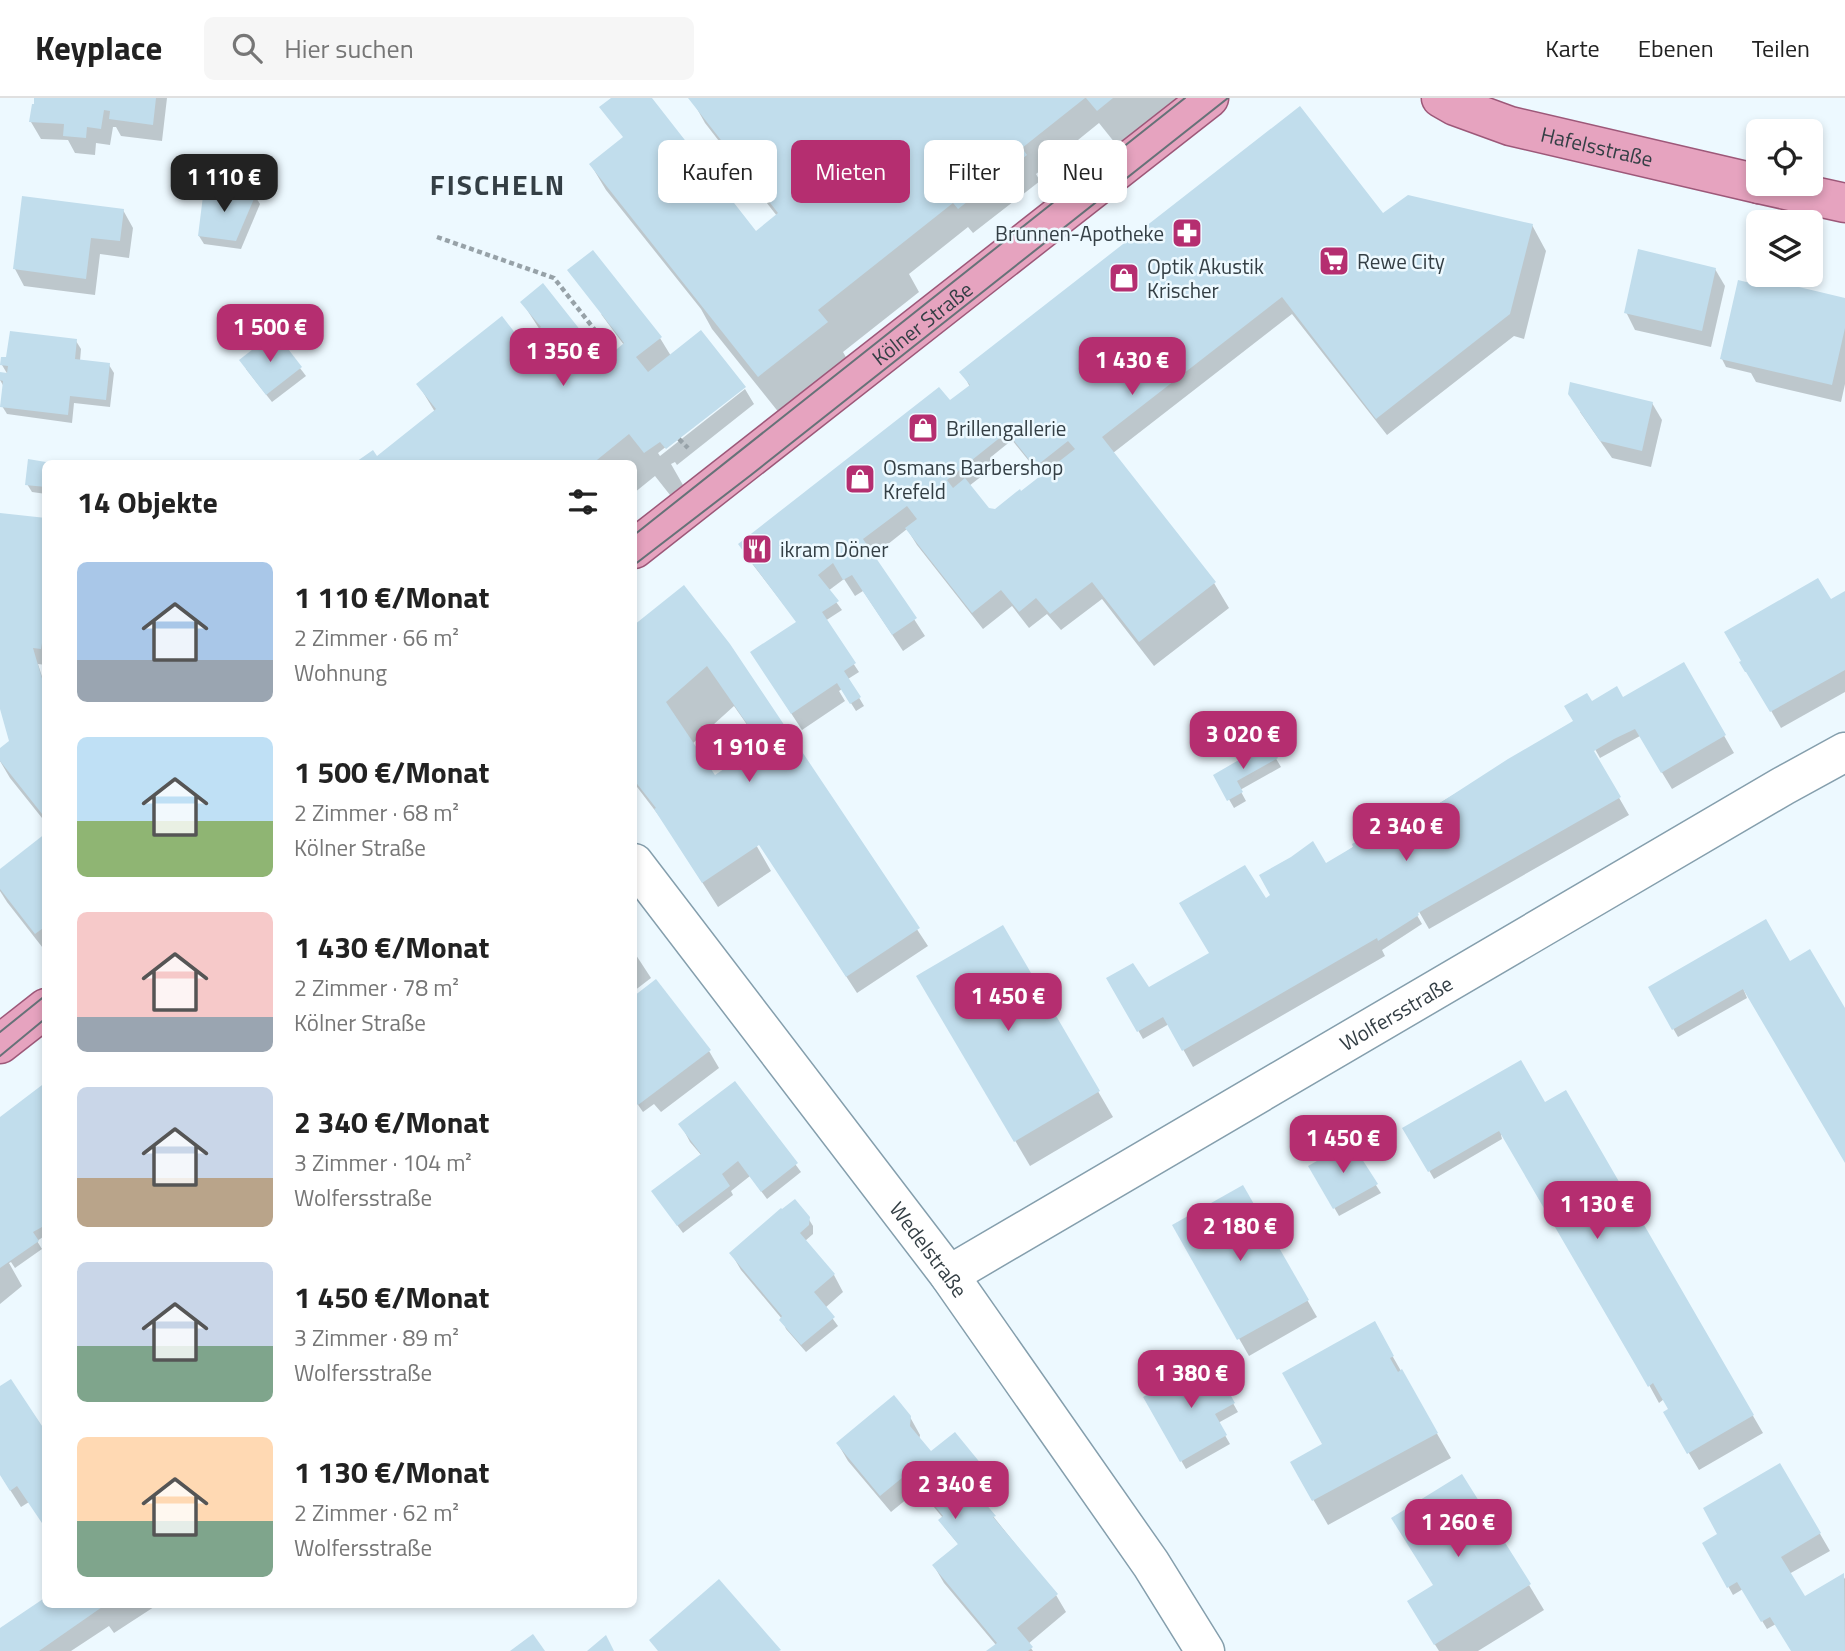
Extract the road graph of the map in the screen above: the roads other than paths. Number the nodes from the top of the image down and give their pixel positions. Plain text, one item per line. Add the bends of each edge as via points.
1 (1209, 98) edge
2 (1441, 98) edge
3 (1746, 181) edge
4 (1813, 196) edge
5 (1845, 203) edge
6 (637, 547) edge
7 (1845, 752) edge
8 (637, 867) edge
9 (42, 1011) edge
10 (0, 1044) edge
11 (948, 1275) junction
12 (1205, 1651) edge

1 - 6 main road, Kölner Straße
2 - 3 main road, Hafelsstraße via 1510,126
4 - 5 main road, Hafelsstraße
7 - 11 street, Wolfersstraße
8 - 11 street, Wedelstraße
9 - 10 main road
11 - 12 street, Wedelstraße via 1151,1563

